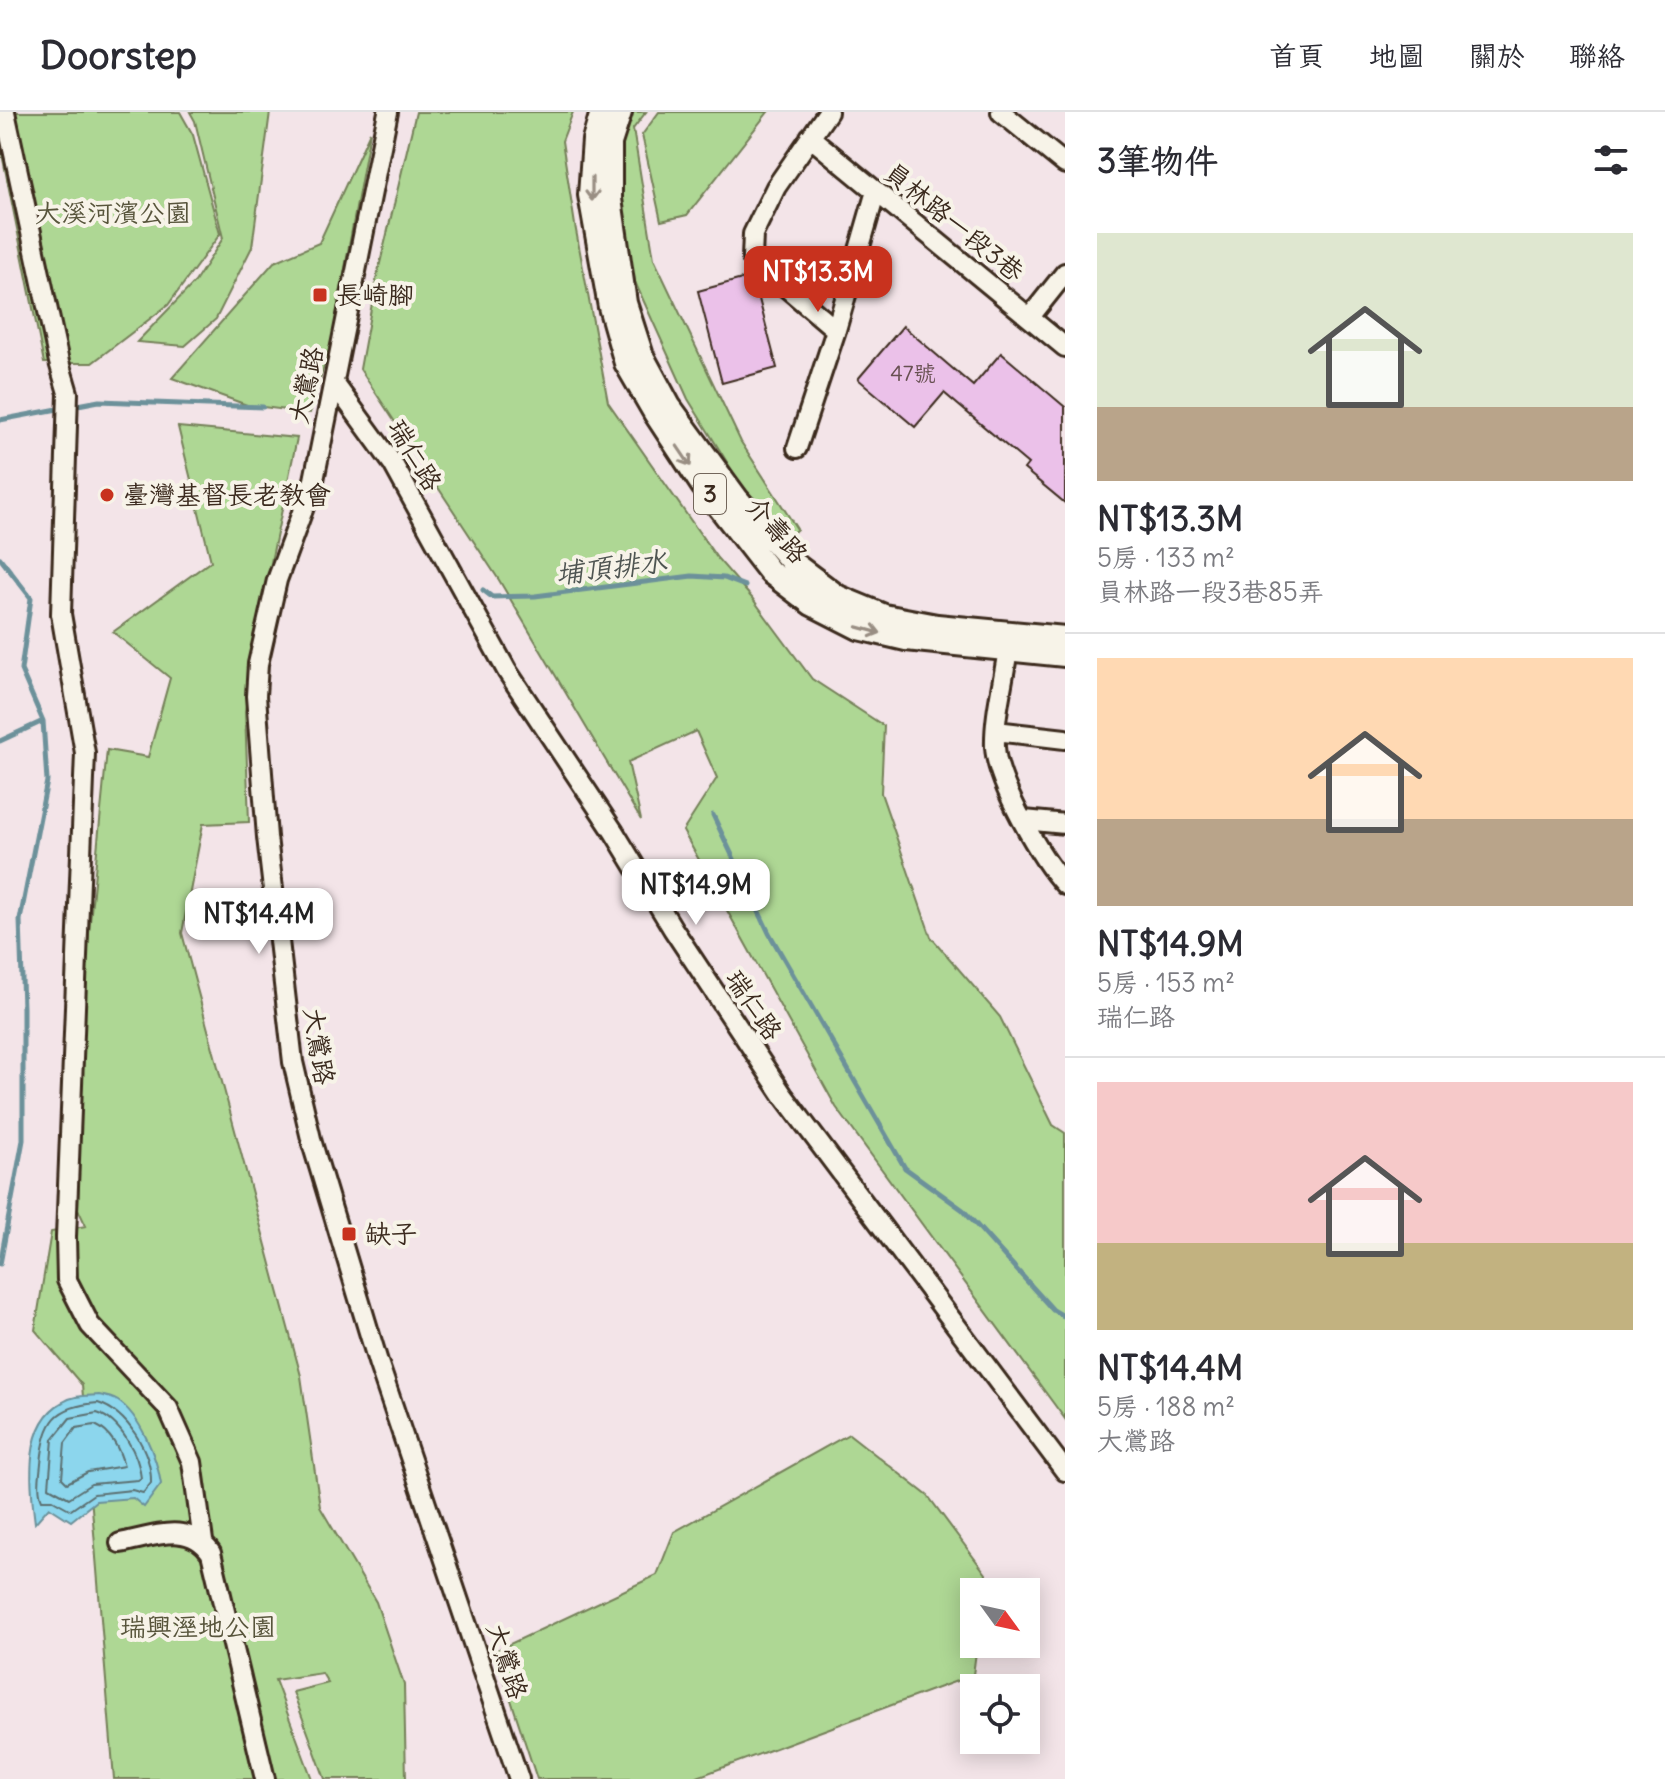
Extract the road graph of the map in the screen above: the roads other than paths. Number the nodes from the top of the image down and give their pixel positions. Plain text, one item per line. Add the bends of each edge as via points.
1 (5, 112) edge
2 (388, 112) edge
3 (602, 112) edge
4 (620, 112) edge
5 (828, 112) edge
6 (1001, 112) edge
7 (810, 137) junction
8 (1065, 164) edge
9 (876, 191) junction
10 (1065, 273) edge
11 (1030, 317) junction
12 (836, 330) junction
13 (1065, 347) edge
14 (334, 383) junction
15 (797, 448) dead end
16 (1065, 638) edge
17 (1008, 648) junction
18 (1065, 655) edge
19 (996, 731) junction
20 (1065, 739) edge
21 (1024, 820) junction
22 (1065, 824) edge
23 (1065, 885) edge
24 (1065, 1471) edge
25 (203, 1541) junction
26 (120, 1543) dead end
27 (265, 1779) edge
28 (519, 1779) edge

1 - 25 street via 68,393 61,614 85,753 67,1280 90,1325 168,1408 192,1462
2 - 14 street, 大鶯路
3 -> 17 main road, 介壽路 / 3 via 590,195 610,307 626,363 703,486 770,572 812,604 859,628 906,639
4 - 16 main road, 介壽路 / 3 via 610,143 610,199 625,303 642,356 669,406 737,499 794,564 838,597 884,616 937,626
5 - 7 street
6 - 8 street
7 - 9 street, 員林路一段3巷
7 - 12 street via 764,211 753,234 752,258
9 - 11 street, 員林路一段3巷
9 - 12 street
10 - 11 street
11 - 13 street, 員林路一段3巷
12 - 15 street
14 - 24 street, 瑞仁路 via 393,464 507,671 783,1095
14 - 28 street, 大鶯路 via 314,480 277,580 256,696 293,1062 343,1252
17 - 18 main road, 介壽路 / 3
17 - 19 street
19 - 20 street
19 - 21 street via 995,751
21 - 22 street
21 - 23 street
25 - 26 street via 175,1533
25 - 27 street via 211,1553

